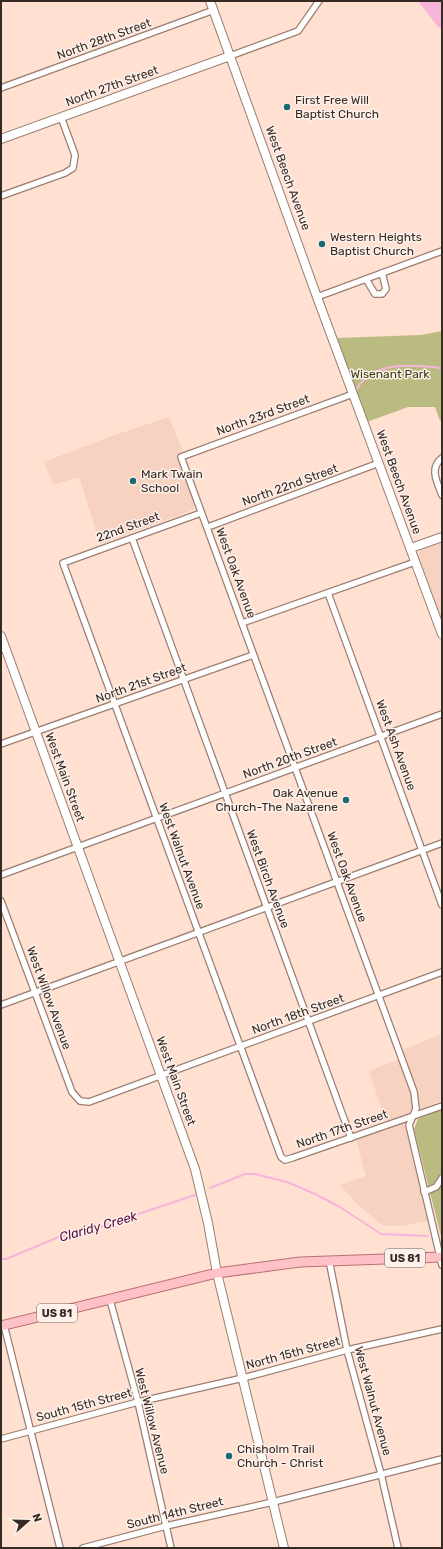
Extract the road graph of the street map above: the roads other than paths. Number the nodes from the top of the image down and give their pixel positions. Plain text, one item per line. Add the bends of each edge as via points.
1 (210, 1) edge
2 (319, 1) edge
3 (214, 10) junction
4 (230, 56) junction
5 (1, 88) edge
6 (61, 117) junction
7 (1, 139) edge
8 (1, 196) edge
9 (442, 251) edge
10 (382, 273) junction
11 (366, 279) junction
12 (317, 297) junction
13 (353, 394) junction
14 (181, 457) joint
15 (442, 458) edge
16 (379, 463) junction
17 (442, 495) edge
18 (201, 513) junction
19 (208, 527) junction
20 (132, 538) junction
21 (442, 538) edge
22 (411, 548) junction
23 (415, 562) junction
24 (63, 563) joint
25 (328, 593) junction
26 (242, 623) junction
27 (442, 634) edge
28 (1, 636) edge
29 (253, 655) junction
30 (183, 680) junction
31 (116, 705) junction
32 (442, 714) edge
33 (36, 732) junction
34 (381, 736) junction
35 (1, 744) edge
36 (295, 768) junction
37 (225, 794) junction
38 (156, 818) junction
39 (442, 843) edge
40 (77, 847) junction
41 (422, 850) junction
42 (1, 875) edge
43 (337, 881) junction
44 (1, 900) edge
45 (442, 905) edge
46 (266, 908) junction
47 (199, 932) junction
48 (119, 962) junction
49 (442, 972) edge
50 (35, 993) junction
51 (378, 996) junction
52 (1, 1005) edge
53 (309, 1022) junction
54 (241, 1046) junction
55 (161, 1076) junction
56 (80, 1101) joint
57 (442, 1106) edge
58 (411, 1117) junction
59 (351, 1138) junction
60 (281, 1157) joint
61 (442, 1178) edge
62 (424, 1192) junction
63 (329, 1260) junction
64 (441, 1260) edge
65 (217, 1273) junction
66 (110, 1300) junction
67 (2, 1326) edge
68 (442, 1328) edge
69 (347, 1350) junction
70 (243, 1378) junction
71 (138, 1402) junction
72 (29, 1432) junction
73 (1, 1439) edge
74 (442, 1459) edge
75 (381, 1474) junction
76 (273, 1502) junction
77 (166, 1526) junction
78 (60, 1548) edge
79 (83, 1548) edge
80 (171, 1548) edge
81 (284, 1548) edge
82 (398, 1548) edge

1 - 3 main road, West Beech Avenue
2 - 4 street via 298,31
3 - 4 main road, West Beech Avenue
3 - 5 street, North 28th Street
4 - 6 main road, North 27th Street
4 - 12 main road, West Beech Avenue
6 - 7 main road, North 27th Street
6 - 8 street via 75,155 73,168
9 - 10 street
10 - 11 street
10 - 11 street via 386,289 382,294 371,291
11 - 12 street
12 - 13 main road, West Beech Avenue
13 - 14 street, North 23rd Street
13 - 16 main road, West Beech Avenue
14 - 18 street, West Oak Avenue
15 - 17 street via 434,470
16 - 19 street, North 22nd Street
16 - 22 main road, West Beech Avenue
18 - 19 street, West Oak Avenue
18 - 20 street, 22nd Street
19 - 26 street, West Oak Avenue
20 - 24 street, 22nd Street
20 - 30 street, West Birch Avenue
21 - 22 main road
22 - 23 main road, West Beech Avenue
23 - 25 street
23 - 27 main road, West Beech Avenue
24 - 31 street, West Walnut Avenue
25 - 26 street
25 - 34 street, West Ash Avenue
26 - 29 street, West Oak Avenue
28 - 33 main road, West Main Street
29 - 30 street, North 21st Street
29 - 36 street, West Oak Avenue
30 - 31 street, North 21st Street
30 - 37 street, West Birch Avenue
31 - 33 street, North 21st Street
31 - 38 street, West Walnut Avenue
32 - 34 street, North 20th Street
33 - 35 street, North 21st Street
33 - 40 main road, West Main Street
34 - 36 street, North 20th Street
34 - 41 street, West Ash Avenue
36 - 37 street, North 20th Street
36 - 43 street, West Oak Avenue
37 - 38 street, North 20th Street
37 - 46 street, West Birch Avenue
38 - 40 street, North 20th Street
38 - 47 street, West Walnut Avenue
39 - 41 street
40 - 42 street, North 20th Street
40 - 48 main road, West Main Street
41 - 43 street
41 - 45 street, West Ash Avenue
43 - 46 street
43 - 51 street, West Oak Avenue
44 - 50 street, West Willow Avenue
46 - 47 street
46 - 53 street, West Birch Avenue
47 - 48 street
47 - 54 street, West Walnut Avenue
48 - 50 street
48 - 55 main road, West Main Street
49 - 51 street, North 18th Street
50 - 52 street
50 - 56 street, West Willow Avenue via 72,1092
51 - 53 street, North 18th Street
51 - 58 street, West Oak Avenue via 414,1092 416,1109
53 - 54 street, North 18th Street
53 - 59 street, West Birch Avenue
54 - 55 street, North 18th Street
54 - 60 street, West Walnut Avenue
55 - 56 street, North 18th Street via 89,1102
55 - 65 main road, West Main Street via 195,1169
57 - 58 street, North 17th Street
58 - 59 street, North 17th Street
58 - 62 street, West Oak Avenue via 409,1125
59 - 60 street, North 17th Street via 285,1160
61 - 62 street via 436,1187
62 - 64 street, West Oak Avenue
63 - 64 main road, US 81
63 - 65 main road, US 81
63 - 69 street, West Walnut Avenue
65 - 66 main road, US 81
65 - 70 main road, West Main Street
66 - 67 main road, US 81
66 - 71 street, West Willow Avenue
67 - 72 street
68 - 69 street, North 15th Street
69 - 70 street, North 15th Street
69 - 75 street, West Walnut Avenue
70 - 71 street, South 15th Street
70 - 76 main road, West Main Street
71 - 72 street, South 15th Street
71 - 77 street, West Willow Avenue
72 - 73 street, South 15th Street
72 - 78 street
74 - 75 street, South 14th Street
75 - 76 street, South 14th Street
75 - 82 street, West Walnut Avenue
76 - 77 street, South 14th Street
76 - 81 main road, West Main Street
77 - 79 street, South 14th Street
77 - 80 street, West Willow Avenue

